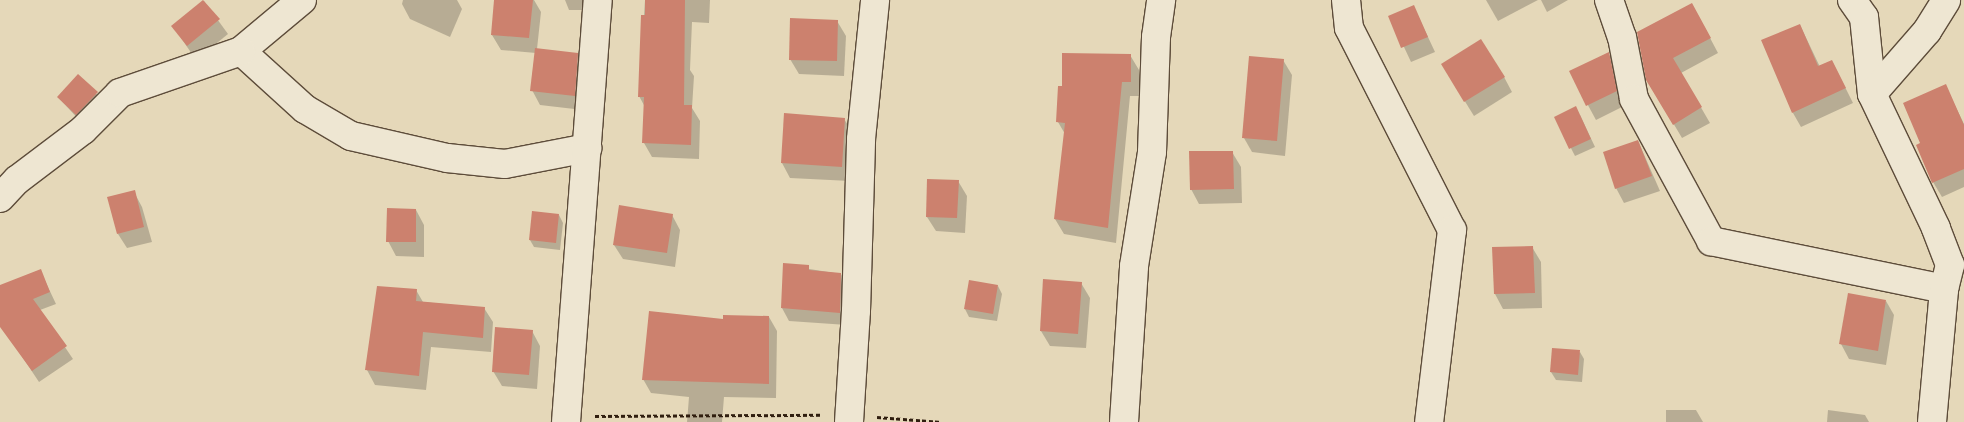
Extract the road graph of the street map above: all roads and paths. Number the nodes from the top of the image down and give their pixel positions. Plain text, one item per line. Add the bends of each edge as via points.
1 (302, 0) edge
2 (598, 0) edge
3 (875, 0) edge
4 (1161, 0) edge
5 (1346, 0) edge
6 (1609, 0) edge
7 (1852, 0) edge
8 (1946, 0) edge
9 (241, 52) junction
10 (1872, 94) junction
11 (586, 148) junction
12 (0, 198) edge
13 (1944, 290) junction
14 (850, 418) edge
15 (566, 419) edge
16 (942, 422) edge
17 (1124, 422) edge
18 (1429, 422) edge
19 (1932, 422) edge

1 - 9 street
2 - 11 street
3 - 14 street via 861,139
4 - 17 street via 1156,38 1152,152 1134,266
5 - 18 street via 1349,28 1452,230
6 - 13 street via 1622,37 1634,99 1711,241
7 - 10 street via 1864,17
8 - 10 street via 1927,31
9 - 11 street via 305,109 351,136 447,158 505,164
9 - 12 street via 120,93 83,130 17,180
10 - 13 street via 1936,228 1950,265
11 - 15 street
13 - 19 street
14 - 15 path
14 - 16 path

